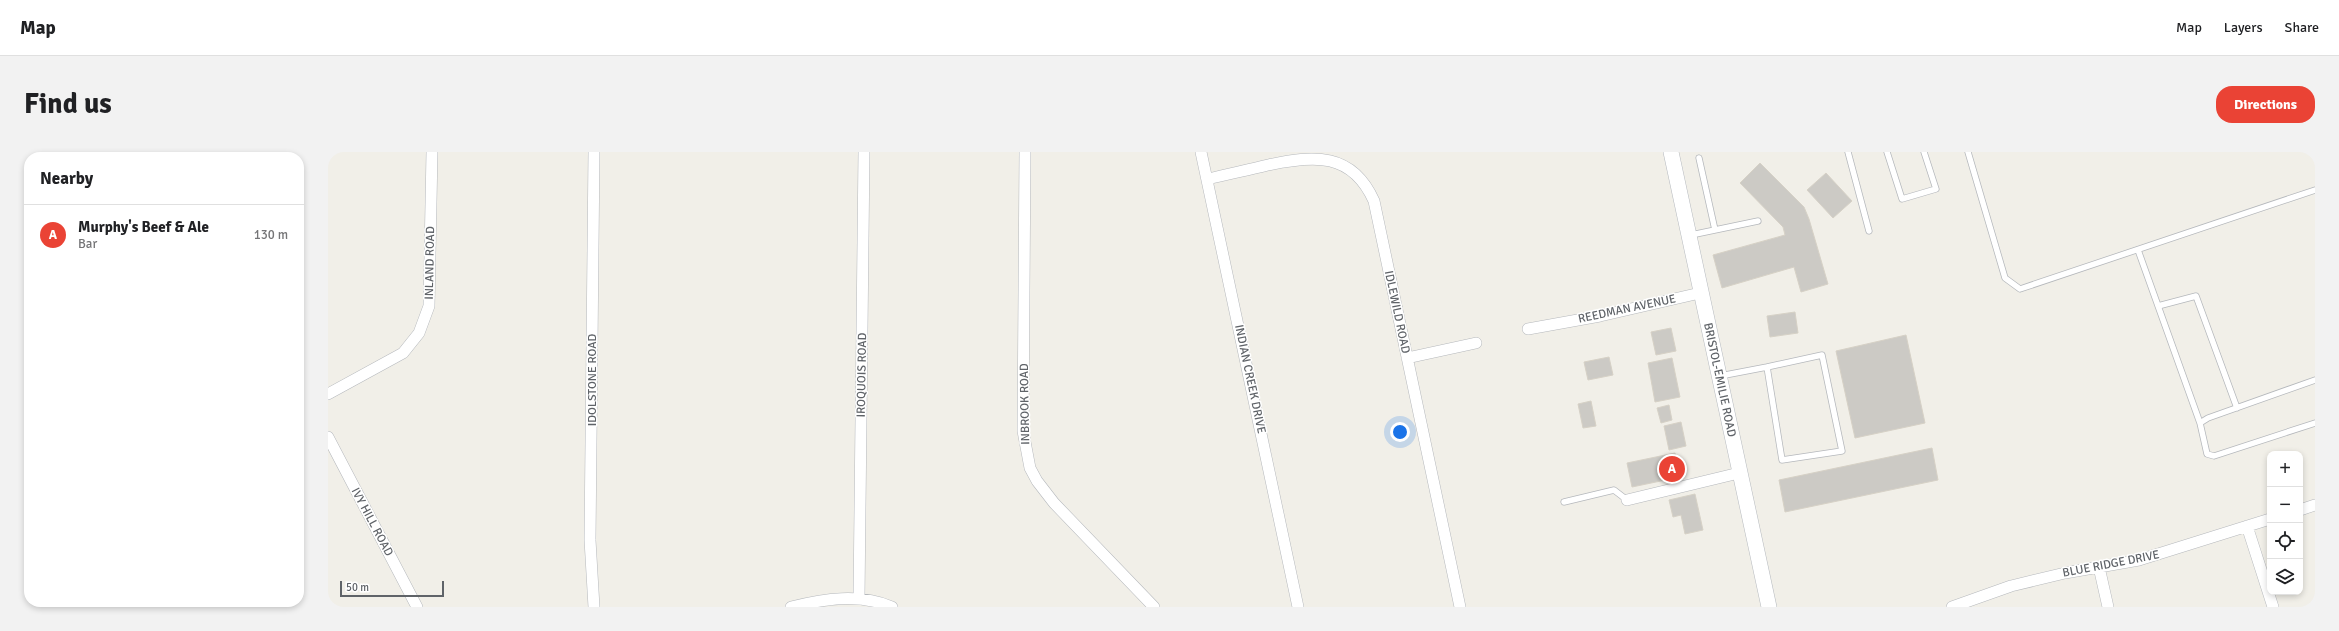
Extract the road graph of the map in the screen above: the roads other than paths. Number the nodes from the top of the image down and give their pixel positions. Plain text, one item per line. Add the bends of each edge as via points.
1 (432, 152) edge
2 (594, 152) edge
3 (864, 152) edge
4 (1025, 152) edge
5 (1201, 152) edge
6 (1671, 152) edge
7 (1848, 152) edge
8 (1887, 152) edge
9 (1924, 152) edge
10 (1968, 152) edge
11 (1699, 158) dead end
12 (1208, 179) junction
13 (2315, 190) edge
14 (1758, 221) dead end
15 (1715, 230) junction
16 (1869, 232) dead end
17 (1688, 236) junction
18 (2138, 250) junction
19 (1700, 293) junction
20 (2158, 306) junction
21 (1528, 329) dead end
22 (1476, 343) dead end
23 (1407, 358) junction
24 (1767, 367) junction
25 (1718, 376) junction
26 (2315, 380) edge
27 (328, 394) edge
28 (2237, 408) junction
29 (2200, 423) junction
30 (2315, 423) edge
31 (328, 437) edge
32 (1739, 473) junction
33 (1627, 500) joint
34 (1564, 502) dead end
35 (2315, 505) edge
36 (2303, 509) edge
37 (2267, 520) edge
38 (2247, 526) junction
39 (2099, 567) junction
40 (859, 598) junction
41 (417, 607) edge
42 (594, 607) edge
43 (791, 607) edge
44 (892, 607) edge
45 (1154, 607) edge
46 (1298, 607) edge
47 (1460, 607) edge
48 (1768, 607) edge
49 (1952, 607) edge
50 (2108, 607) edge
51 (2273, 607) edge

1 - 27 street, INLAND ROAD via 430,293 425,320 413,343 403,353
2 - 42 street, IDOLSTONE ROAD via 590,540
3 - 40 street, IROQUOIS ROAD
4 - 45 street, INBROOK ROAD via 1023,431 1030,468 1054,503
5 - 12 street, INDIAN CREEK DRIVE
6 - 17 street, BRISTOL-EMILIE ROAD
7 - 16 lane
8 - 9 lane via 1902,198 1936,189
10 - 18 lane via 2005,278 2020,289
11 - 15 lane
12 - 23 street, IDLEWILD ROAD via 1292,160 1315,158 1339,162 1354,172 1366,184 1374,201
12 - 46 street, INDIAN CREEK DRIVE
13 - 18 lane
14 - 15 lane
15 - 17 lane
17 - 19 street, BRISTOL-EMILIE ROAD
18 - 20 lane
19 - 21 street, REEDMAN AVENUE
19 - 25 street, BRISTOL-EMILIE ROAD
20 - 28 lane via 2196,296
20 - 29 lane
22 - 23 street
23 - 47 street, IDLEWILD ROAD
24 - 24 lane via 1782,460 1842,451 1822,355
24 - 25 lane
25 - 32 street, BRISTOL-EMILIE ROAD
26 - 28 lane
28 - 29 lane
29 - 30 lane via 2207,454 2214,456
31 - 41 street, IVY HILL ROAD
32 - 33 street
32 - 48 street, BRISTOL-EMILIE ROAD
33 - 34 lane via 1614,490
35 - 36 street
37 - 38 street, BLUE RIDGE DRIVE
38 - 39 street, BLUE RIDGE DRIVE via 2139,560
38 - 51 street
39 - 49 street, BLUE RIDGE DRIVE via 2065,572 2011,586
39 - 50 street
40 - 43 street via 816,601
40 - 44 street

